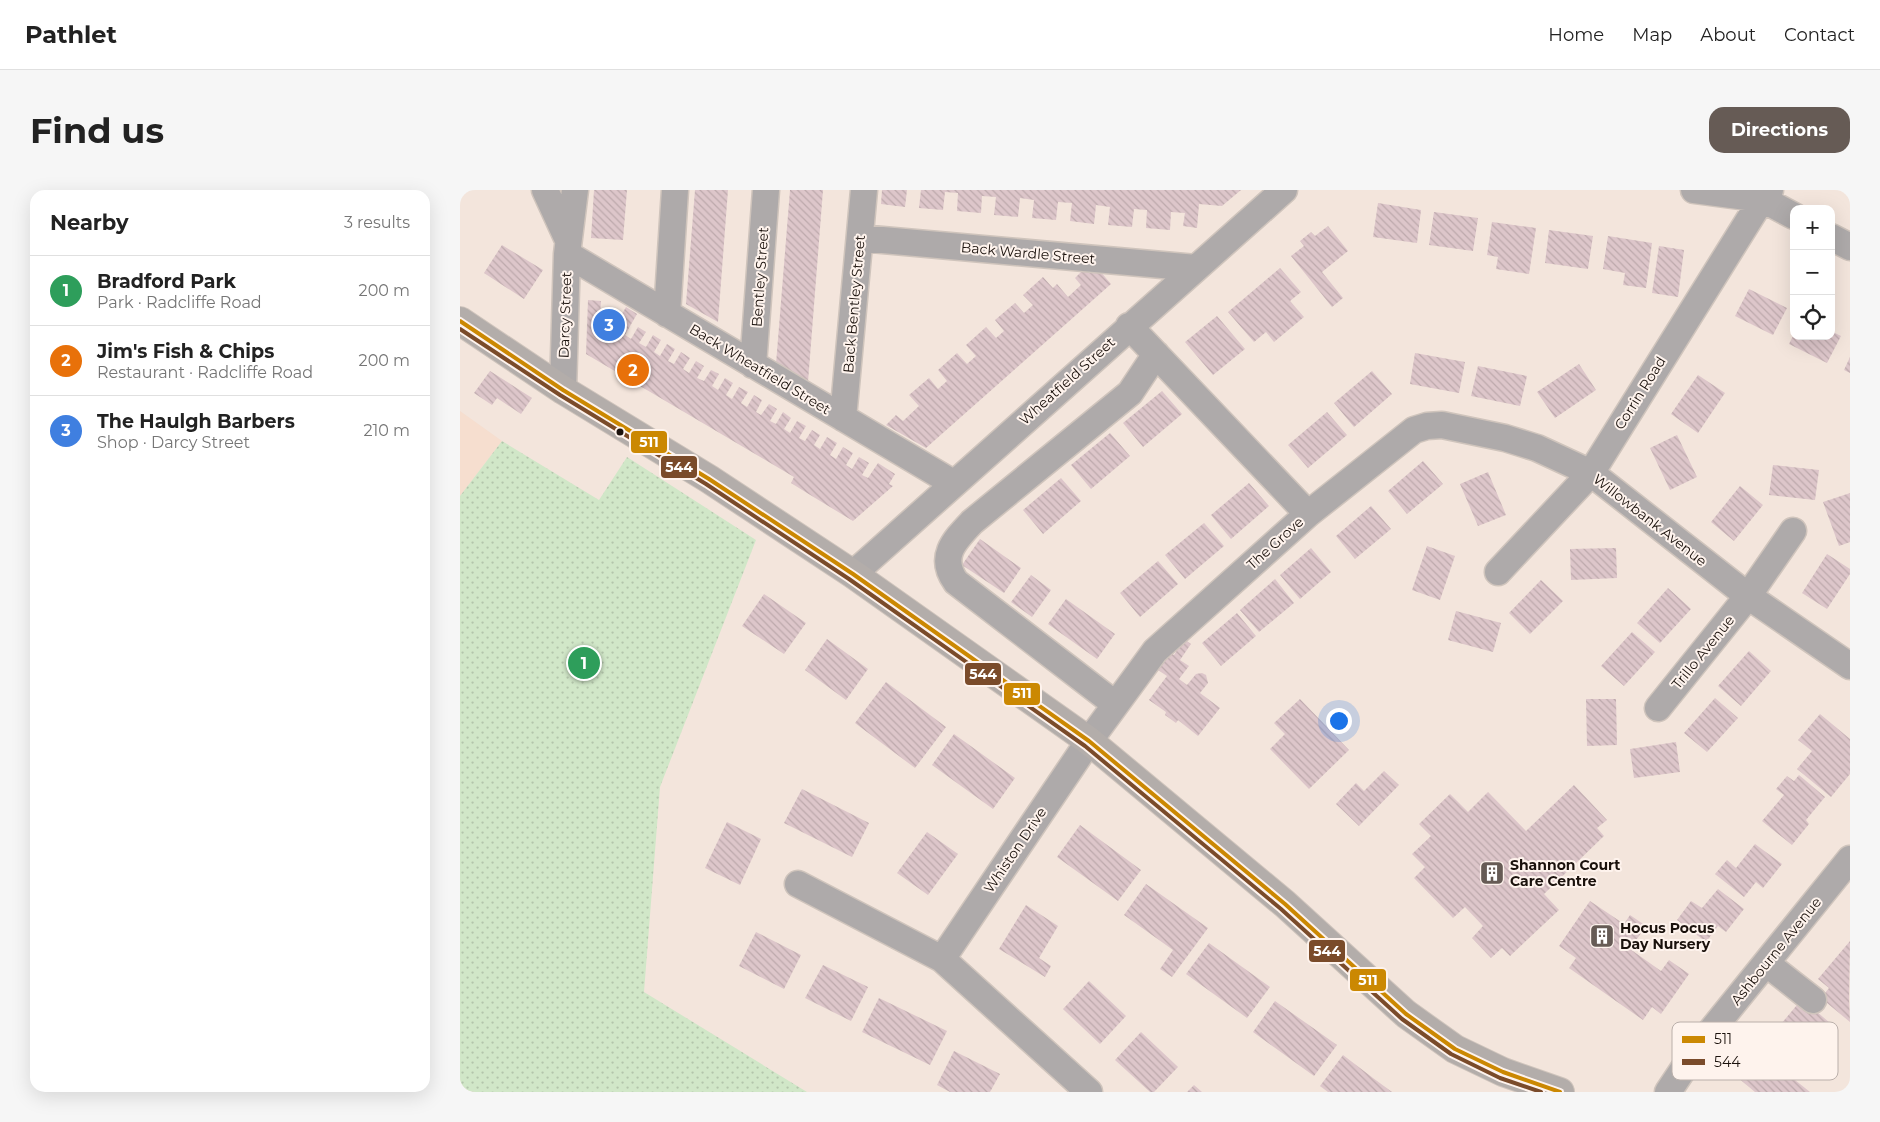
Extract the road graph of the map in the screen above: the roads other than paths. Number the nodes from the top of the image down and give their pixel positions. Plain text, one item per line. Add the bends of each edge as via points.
1 (545, 190) edge
2 (575, 190) edge
3 (675, 190) edge
4 (766, 190) edge
5 (864, 190) edge
6 (1284, 190) edge
7 (1694, 190) edge
8 (1766, 194) edge
9 (1790, 213) edge
10 (860, 238) junction
11 (1835, 239) edge
12 (567, 247) junction
13 (1850, 247) edge
14 (1196, 268) junction
15 (666, 314) junction
16 (460, 321) edge
17 (1129, 326) junction
18 (1156, 354) junction
19 (753, 365) junction
20 (563, 390) junction
21 (843, 418) junction
22 (1590, 473) junction
23 (953, 483) junction
24 (1308, 514) junction
25 (1794, 531) dead end
26 (1498, 572) dead end
27 (852, 574) junction
28 (1748, 596) junction
29 (1850, 666) edge
30 (1115, 704) junction
31 (1658, 708) dead end
32 (1089, 741) junction
33 (1850, 859) edge
34 (798, 884) dead end
35 (942, 959) junction
36 (1766, 963) junction
37 (1813, 1000) dead end
38 (1718, 1022) edge
39 (1676, 1080) edge
40 (1089, 1092) edge
41 (1560, 1092) edge
42 (1668, 1092) edge

1 - 12 street
2 - 12 street, Darcy Street
3 - 15 street
4 - 19 street, Bentley Street
5 - 10 street, Back Bentley Street
6 - 14 street, Wheatfield Street
7 - 8 street
8 - 9 street
8 - 22 street, Corrin Road
10 - 14 street, Back Wardle Street
10 - 21 street, Back Bentley Street
11 - 13 street
12 - 15 street, Back Wheatfield Street
12 - 20 street, Darcy Street
14 - 17 street, Wheatfield Street
15 - 19 street, Back Wheatfield Street
16 - 20 main road
17 - 18 street, The Grove
17 - 23 street, Wheatfield Street
18 - 24 street, The Grove
18 - 30 street via 1130,393 972,522 957,537 948,558 950,574 956,582
19 - 21 street, Back Wheatfield Street
20 - 27 main road via 709,479
21 - 23 street, Back Wheatfield Street
22 - 24 street, Willowbank Avenue via 1537,448 1505,438 1442,425 1427,426 1414,430
22 - 26 street, Corrin Road
22 - 28 street, Willowbank Avenue
23 - 27 street, Wheatfield Street
24 - 30 street, The Grove via 1155,651
25 - 28 street, Trillo Avenue
27 - 32 main road
28 - 29 street, Willowbank Avenue
28 - 31 street, Trillo Avenue
30 - 32 street, The Grove
32 - 35 street, Whiston Drive
32 - 41 main road via 1285,904 1406,1014 1455,1049 1503,1072
33 - 36 street, Ashbourne Avenue
34 - 35 street
35 - 40 street
36 - 37 street
36 - 38 street, Ashbourne Avenue
39 - 42 street, Ashbourne Avenue

